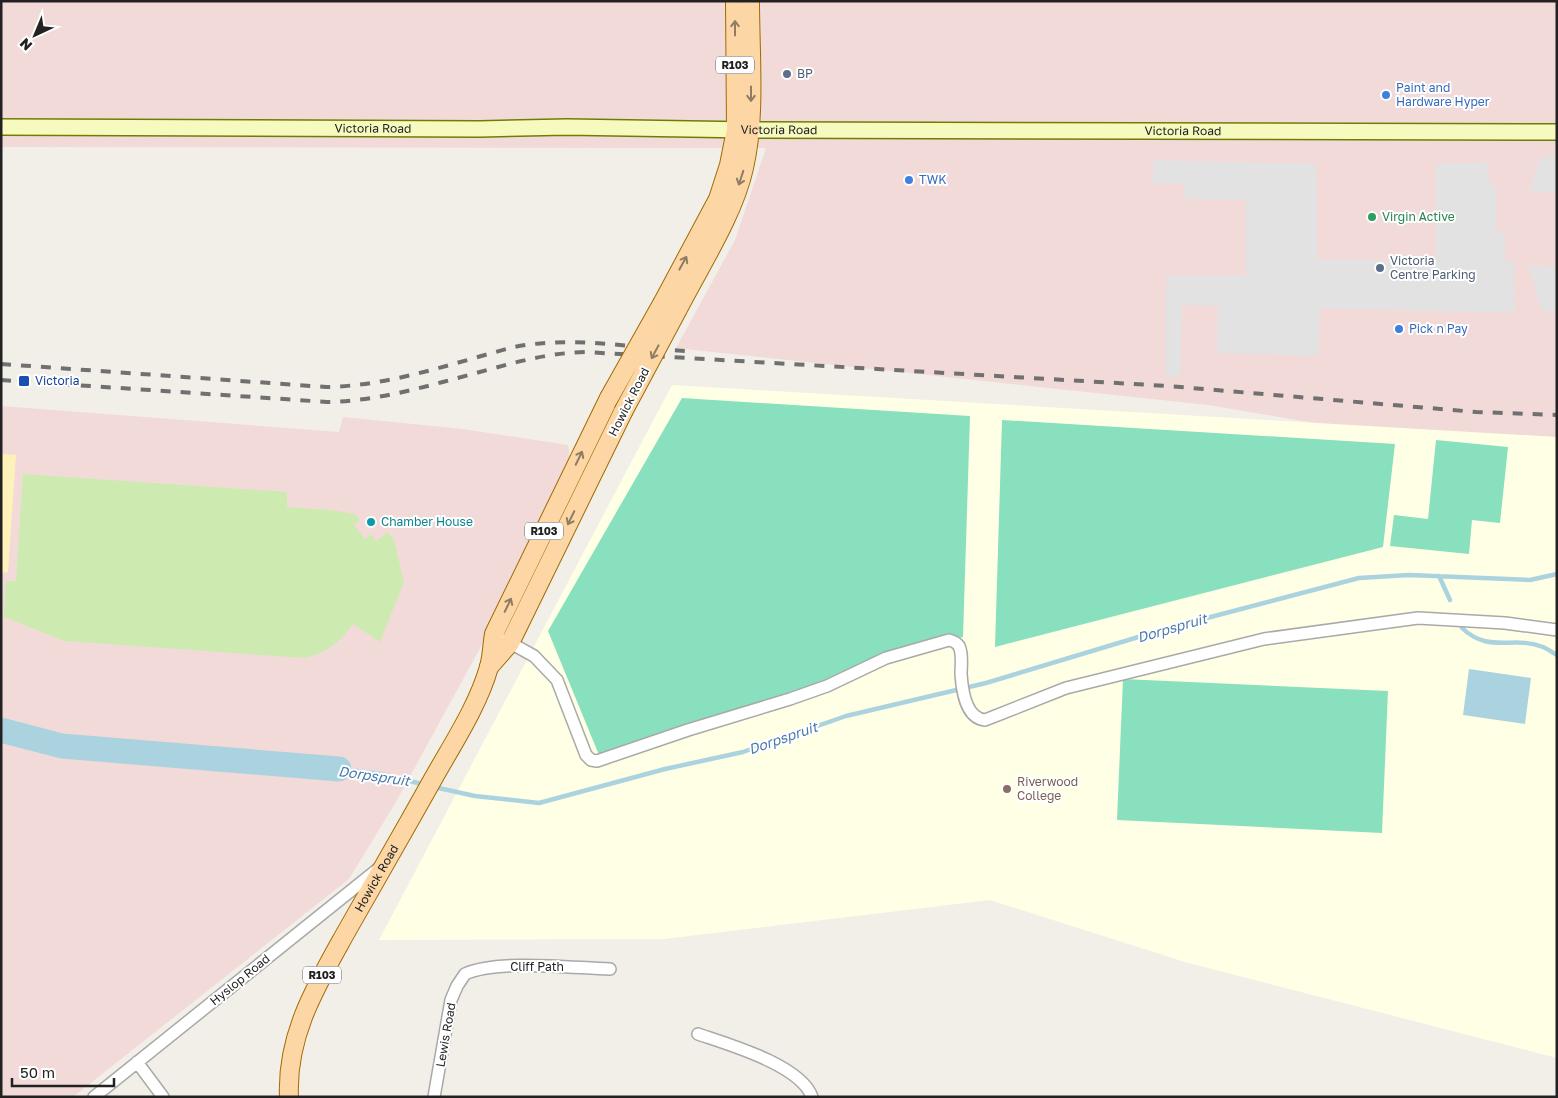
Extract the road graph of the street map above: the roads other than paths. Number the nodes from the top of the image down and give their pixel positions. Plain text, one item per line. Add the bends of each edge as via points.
1 (735, 1) edge
2 (750, 1) edge
3 (1, 127) edge
4 (743, 130) junction
5 (1557, 132) edge
6 (670, 305) junction
7 (1557, 630) edge
8 (494, 634) junction
9 (510, 643) junction
10 (489, 667) junction
11 (386, 863) junction
12 (610, 969) dead end
13 (464, 975) joint
14 (698, 1034) dead end
15 (137, 1062) junction
16 (94, 1097) edge
17 (163, 1097) edge
18 (289, 1097) edge
19 (434, 1097) edge
20 (812, 1097) edge

4 -> 1 main road, R103
2 -> 4 main road, R103
3 - 4 main road, Victoria Road
4 - 5 main road, Victoria Road
4 - 6 main road, Howick Road / R103 via 744,169 732,205
8 -> 6 main road, Howick Road / R103, bridge via 609,398
6 -> 9 main road, Howick Road / R103, bridge via 624,412
7 - 9 street via 1505,622 1418,618 1264,639 1066,688 984,720 976,717 966,704 961,652 949,640 886,658 827,686 790,699 597,762 586,755 557,680 534,656
8 - 9 street
8 - 10 main road, Howick Road / R103
9 - 10 main road, Howick Road / R103
10 - 11 main road, Howick Road / R103 via 476,699
11 - 15 street, Hyslop Road
11 - 18 main road, Howick Road / R103 via 320,978 306,1009 294,1040
12 - 13 street, Cliff Path via 509,966
13 - 19 street, Lewis Road via 451,1000
14 - 20 street via 769,1061 799,1081
15 - 16 street, Hyslop Road
15 - 17 street

